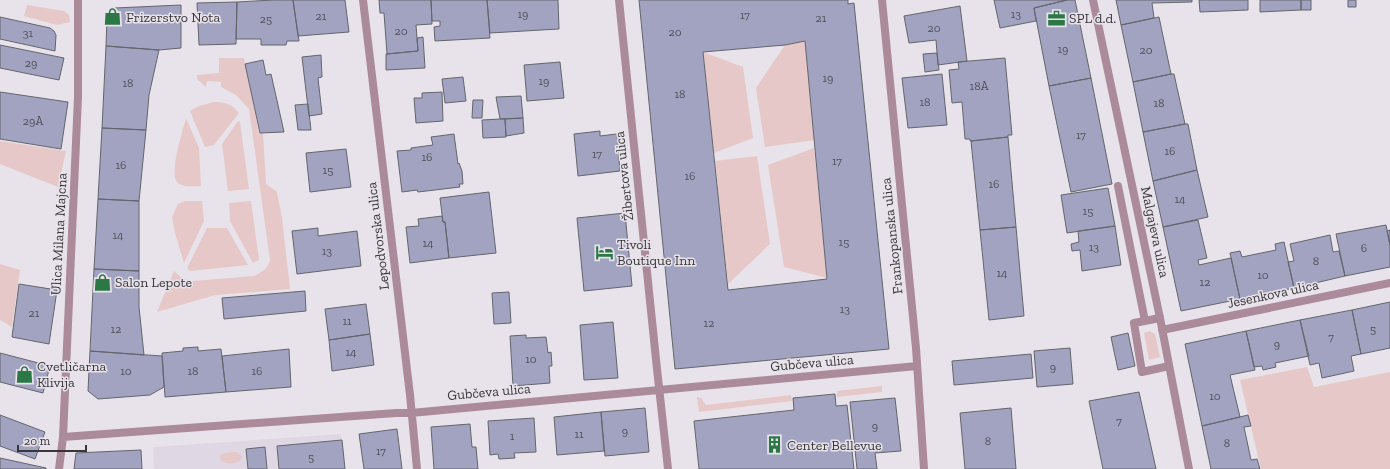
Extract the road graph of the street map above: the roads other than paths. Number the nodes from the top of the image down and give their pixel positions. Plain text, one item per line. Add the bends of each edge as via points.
1 (78, 0) edge
2 (363, 0) edge
3 (619, 0) edge
4 (882, 0) edge
5 (1093, 0) edge
6 (1118, 186) dead end
7 (1390, 283) edge
8 (1160, 318) junction
9 (1145, 321) junction
10 (1162, 330) junction
11 (917, 366) junction
12 (1169, 366) junction
13 (659, 391) junction
14 (411, 413) junction
15 (63, 437) junction
16 (59, 469) edge
17 (416, 469) edge
18 (668, 469) edge
19 (924, 469) edge
20 (1189, 469) edge

1 - 15 street, Ulica Milana Majcna via 78,96
2 - 14 street, Lepodvorska ulica
3 - 13 street, Žibertova ulica
4 - 11 street, Frankopanska ulica
5 - 8 street, Malgajeva ulica
6 - 9 street
7 - 10 street, Jesenkova ulica
8 - 9 street
8 - 10 street, Malgajeva ulica
9 - 12 street via 1134,323 1142,372
10 - 12 street, Malgajeva ulica
11 - 13 street, Gubčeva ulica
11 - 19 street, Frankopanska ulica
12 - 20 street, Malgajeva ulica
13 - 14 street, Gubčeva ulica
13 - 18 street, Žibertova ulica
14 - 15 street, Gubčeva ulica
14 - 17 street, Lepodvorska ulica
15 - 16 street, Ulica Milana Majcna

